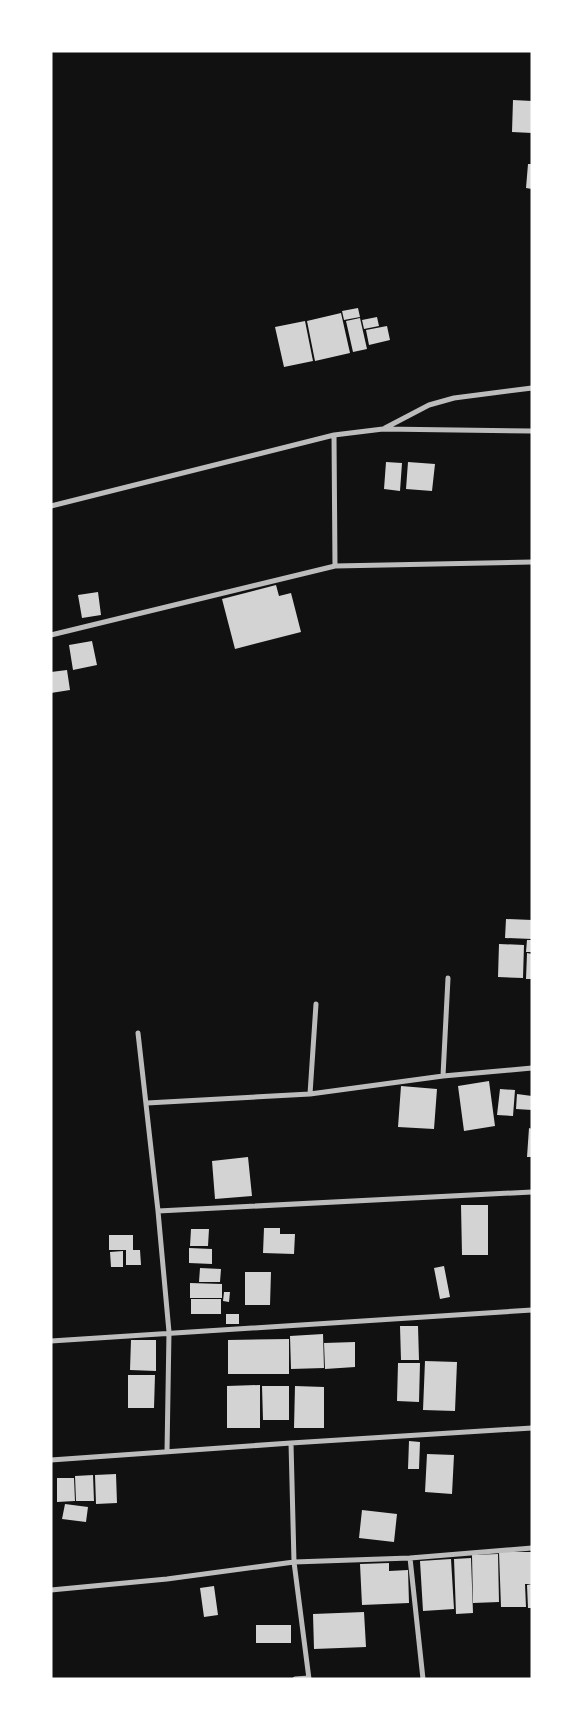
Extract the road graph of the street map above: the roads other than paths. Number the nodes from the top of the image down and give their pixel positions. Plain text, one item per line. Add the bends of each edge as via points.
1 (532, 388) edge
2 (384, 429) junction
3 (532, 431) edge
4 (334, 435) junction
5 (51, 506) edge
6 (532, 562) edge
7 (335, 566) junction
8 (51, 635) edge
9 (448, 978) dead end
10 (316, 1004) dead end
11 (138, 1034) dead end
12 (532, 1068) edge
13 (443, 1076) junction
14 (310, 1094) junction
15 (147, 1103) junction
16 (532, 1192) edge
17 (158, 1211) junction
18 (532, 1310) edge
19 (169, 1332) junction
20 (51, 1341) edge
21 (532, 1428) edge
22 (291, 1442) junction
23 (167, 1452) junction
24 (51, 1460) edge
25 (532, 1548) edge
26 (410, 1558) junction
27 (294, 1562) junction
28 (51, 1590) edge
29 (309, 1678) edge
30 (295, 1679) edge
31 (423, 1679) edge

1 - 2 street via 454,398 429,405
2 - 3 street
2 - 4 street
4 - 5 street
4 - 7 street
6 - 7 street
7 - 8 street
9 - 13 street
10 - 14 street
11 - 15 street
12 - 13 street
13 - 14 street
14 - 15 street
15 - 17 street
16 - 17 street
17 - 19 street
18 - 19 street
19 - 20 street
19 - 23 street
21 - 22 street
22 - 23 street
22 - 27 street
23 - 24 street
25 - 26 street
26 - 27 street
26 - 31 street
27 - 28 street via 167,1580
27 - 29 street
29 - 30 street

